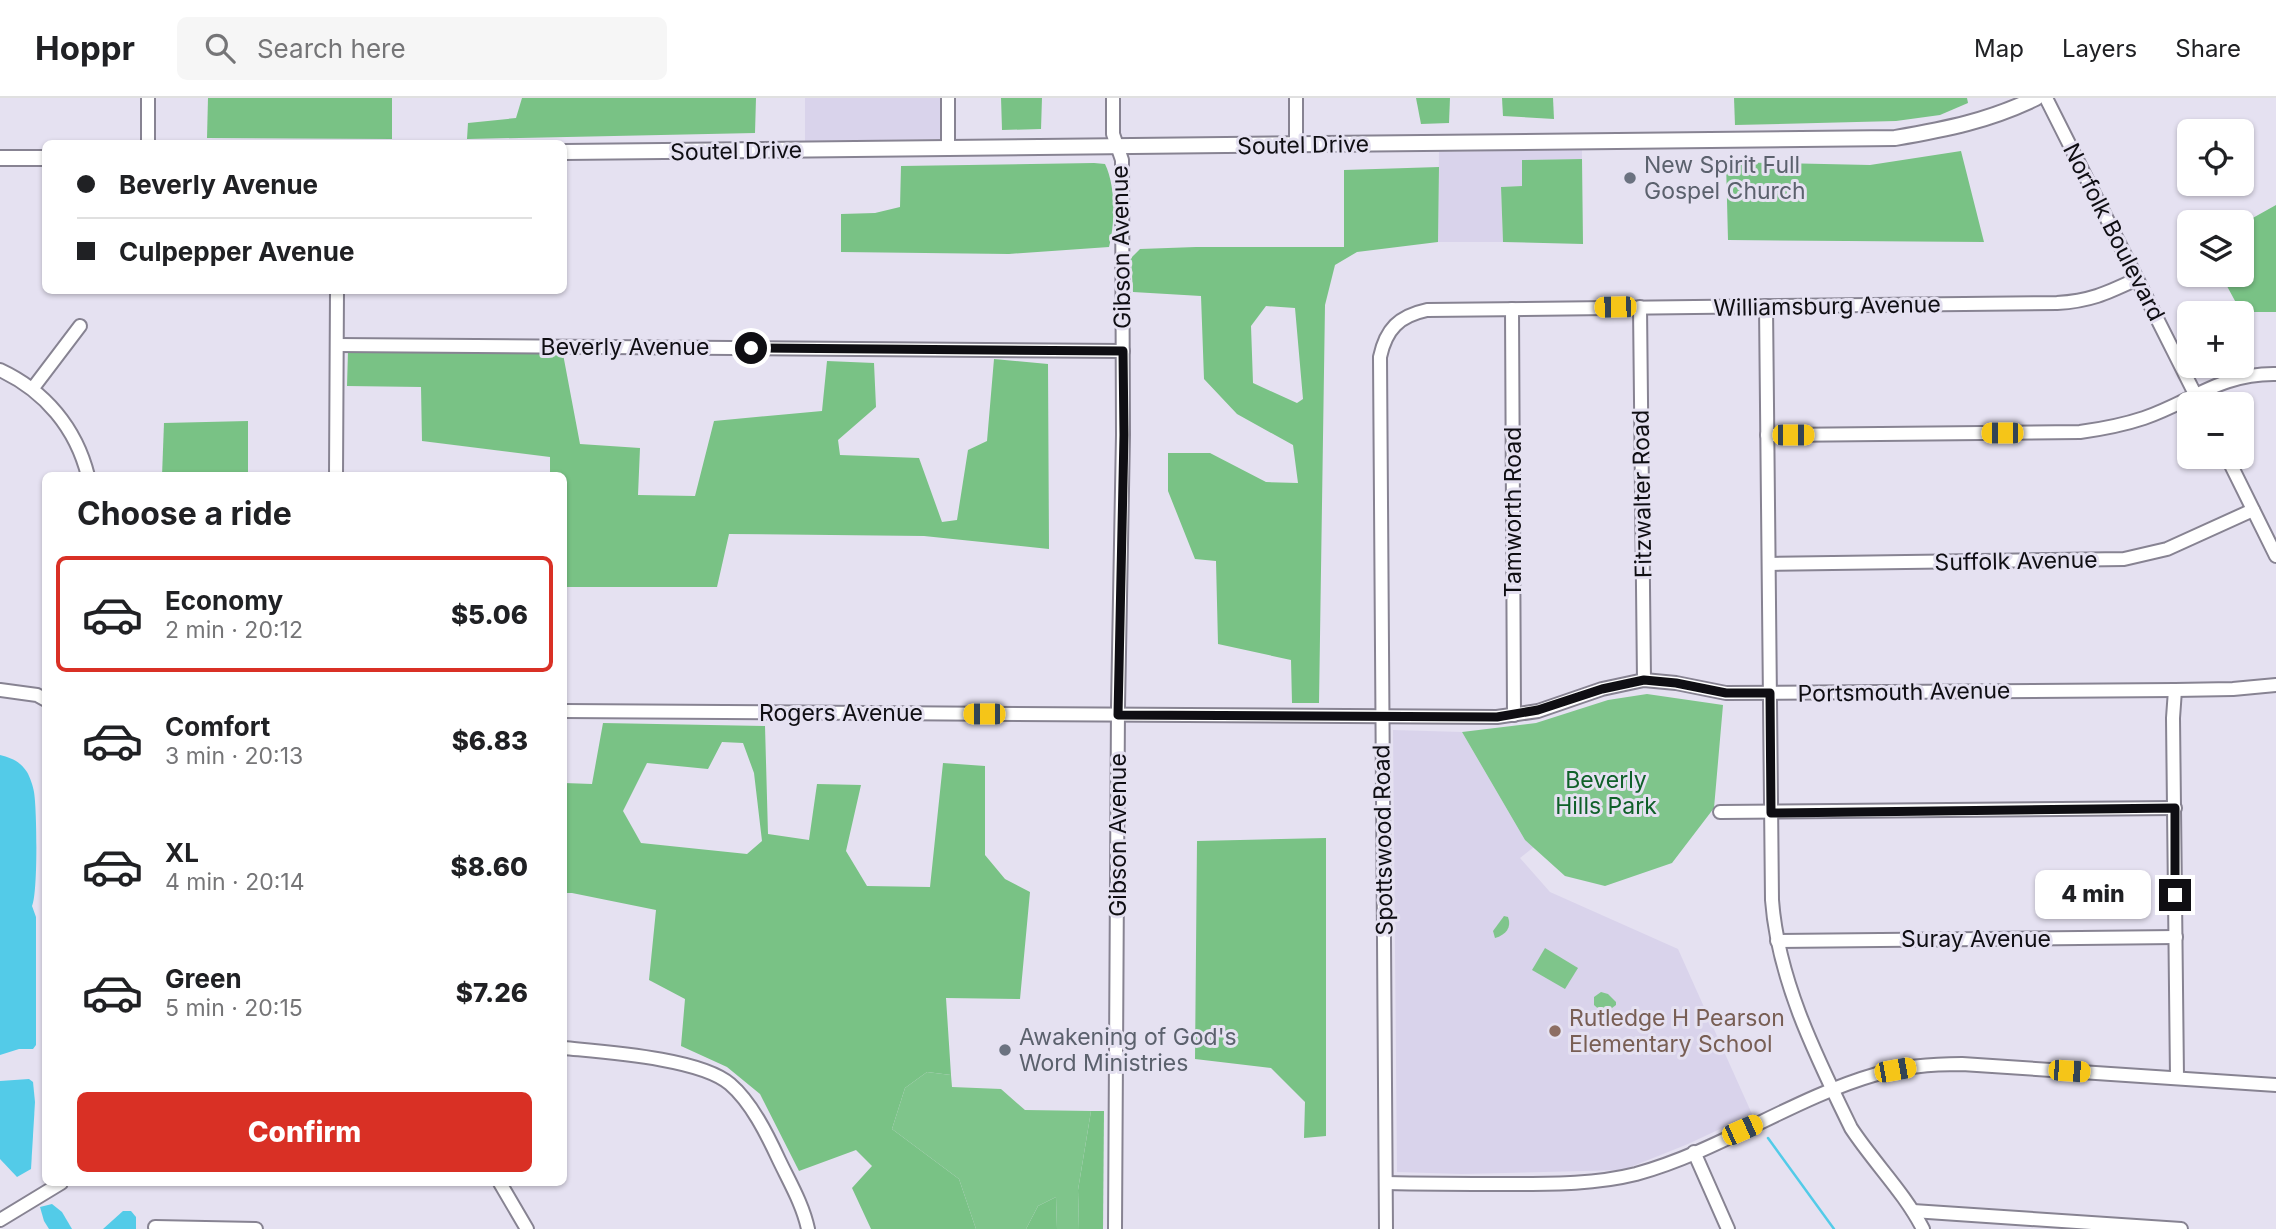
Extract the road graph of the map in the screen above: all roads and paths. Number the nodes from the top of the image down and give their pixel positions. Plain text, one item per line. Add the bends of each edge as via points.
1 (148, 98) edge
2 (948, 98) edge
3 (1113, 98) edge
4 (1296, 98) edge
5 (2036, 98) edge
6 (2046, 98) edge
7 (148, 140) edge
8 (1296, 145) junction
9 (1118, 147) junction
10 (948, 148) junction
11 (567, 152) edge
12 (0, 158) edge
13 (42, 158) edge
14 (2137, 279) junction
15 (337, 294) edge
16 (1766, 306) junction
17 (1640, 307) junction
18 (1512, 309) junction
19 (80, 326) dead end
20 (337, 345) junction
21 (1123, 351) junction
22 (0, 370) edge
23 (2276, 374) edge
24 (33, 388) junction
25 (2194, 392) edge
26 (2208, 392) edge
27 (2177, 407) edge
28 (1767, 435) junction
29 (2233, 469) edge
30 (87, 472) edge
31 (336, 472) edge
32 (2253, 510) junction
33 (2276, 556) edge
34 (1769, 564) junction
35 (1644, 680) junction
36 (2276, 685) edge
37 (0, 690) edge
38 (2175, 690) junction
39 (1770, 693) junction
40 (42, 698) edge
41 (567, 711) edge
42 (1118, 715) junction
43 (1514, 715) junction
44 (1382, 716) junction
45 (2175, 808) junction
46 (1720, 812) dead end
47 (1771, 813) junction
48 (2176, 937) junction
49 (1777, 941) junction
50 (567, 1048) edge
51 (2177, 1078) junction
52 (2276, 1085) edge
53 (1833, 1090) junction
54 (1694, 1152) junction
55 (1386, 1184) junction
56 (56, 1186) edge
57 (501, 1186) edge
58 (1913, 1211) junction
59 (2, 1218) edge
60 (155, 1227) edge
61 (256, 1229) edge
62 (527, 1229) edge
63 (808, 1229) edge
64 (1115, 1229) edge
65 (1386, 1229) edge
66 (1728, 1229) edge
67 (1923, 1229) edge
68 (2181, 1229) edge

1 - 7 street
2 - 10 street
3 - 9 street, Gibson Avenue via 1113,134
4 - 8 street
5 - 8 main road, Soutel Drive via 1973,123 1895,138
6 - 14 street, Norfolk Boulevard
8 - 9 main road, Soutel Drive
9 - 10 main road, Soutel Drive
9 - 21 street, Gibson Avenue via 1122,160
10 - 11 main road, Soutel Drive
12 - 13 main road
14 - 16 street, Williamsburg Avenue via 2103,296 2073,302
14 - 25 street, Norfolk Boulevard
15 - 20 street
16 - 17 street, Williamsburg Avenue
16 - 28 street
17 - 18 street, Williamsburg Avenue
17 - 35 street, Fitzwalter Road
18 - 43 street, Tamworth Road
18 - 44 street, Spottswood Road via 1415,313 1396,323 1383,343
19 - 24 street
20 - 21 street, Beverly Avenue
20 - 31 street
21 - 42 street, Gibson Avenue
22 - 24 street
23 - 26 street via 2223,382
24 - 30 street via 65,423
27 - 28 street via 2122,425 2080,432
28 - 34 street
29 - 32 street
32 - 33 street
32 - 34 street, Suffolk Avenue via 2167,549 2124,559
34 - 39 street
35 - 39 street, Portsmouth Avenue via 1726,693
35 - 43 street, Portsmouth Avenue
36 - 38 street, Portsmouth Avenue
37 - 40 street
38 - 39 street, Portsmouth Avenue
38 - 45 street
39 - 47 street
41 - 42 street, Rogers Avenue
42 - 44 street, Portsmouth Avenue
42 - 64 street, Gibson Avenue
43 - 44 street, Portsmouth Avenue
44 - 55 street, Spottswood Road
45 - 47 street
45 - 48 street
46 - 47 street
47 - 49 street
48 - 49 street, Suray Avenue
48 - 51 street
49 - 53 street via 1792,993
50 - 63 street via 701,1068 729,1083 774,1150
51 - 52 street
51 - 53 street via 1942,1064 1876,1075
53 - 54 street
53 - 58 street via 1863,1145
54 - 55 street via 1635,1174 1583,1182
54 - 66 street
55 - 65 street, Spottswood Road
56 - 59 street
57 - 62 street
58 - 67 street
58 - 68 street
60 - 61 street

